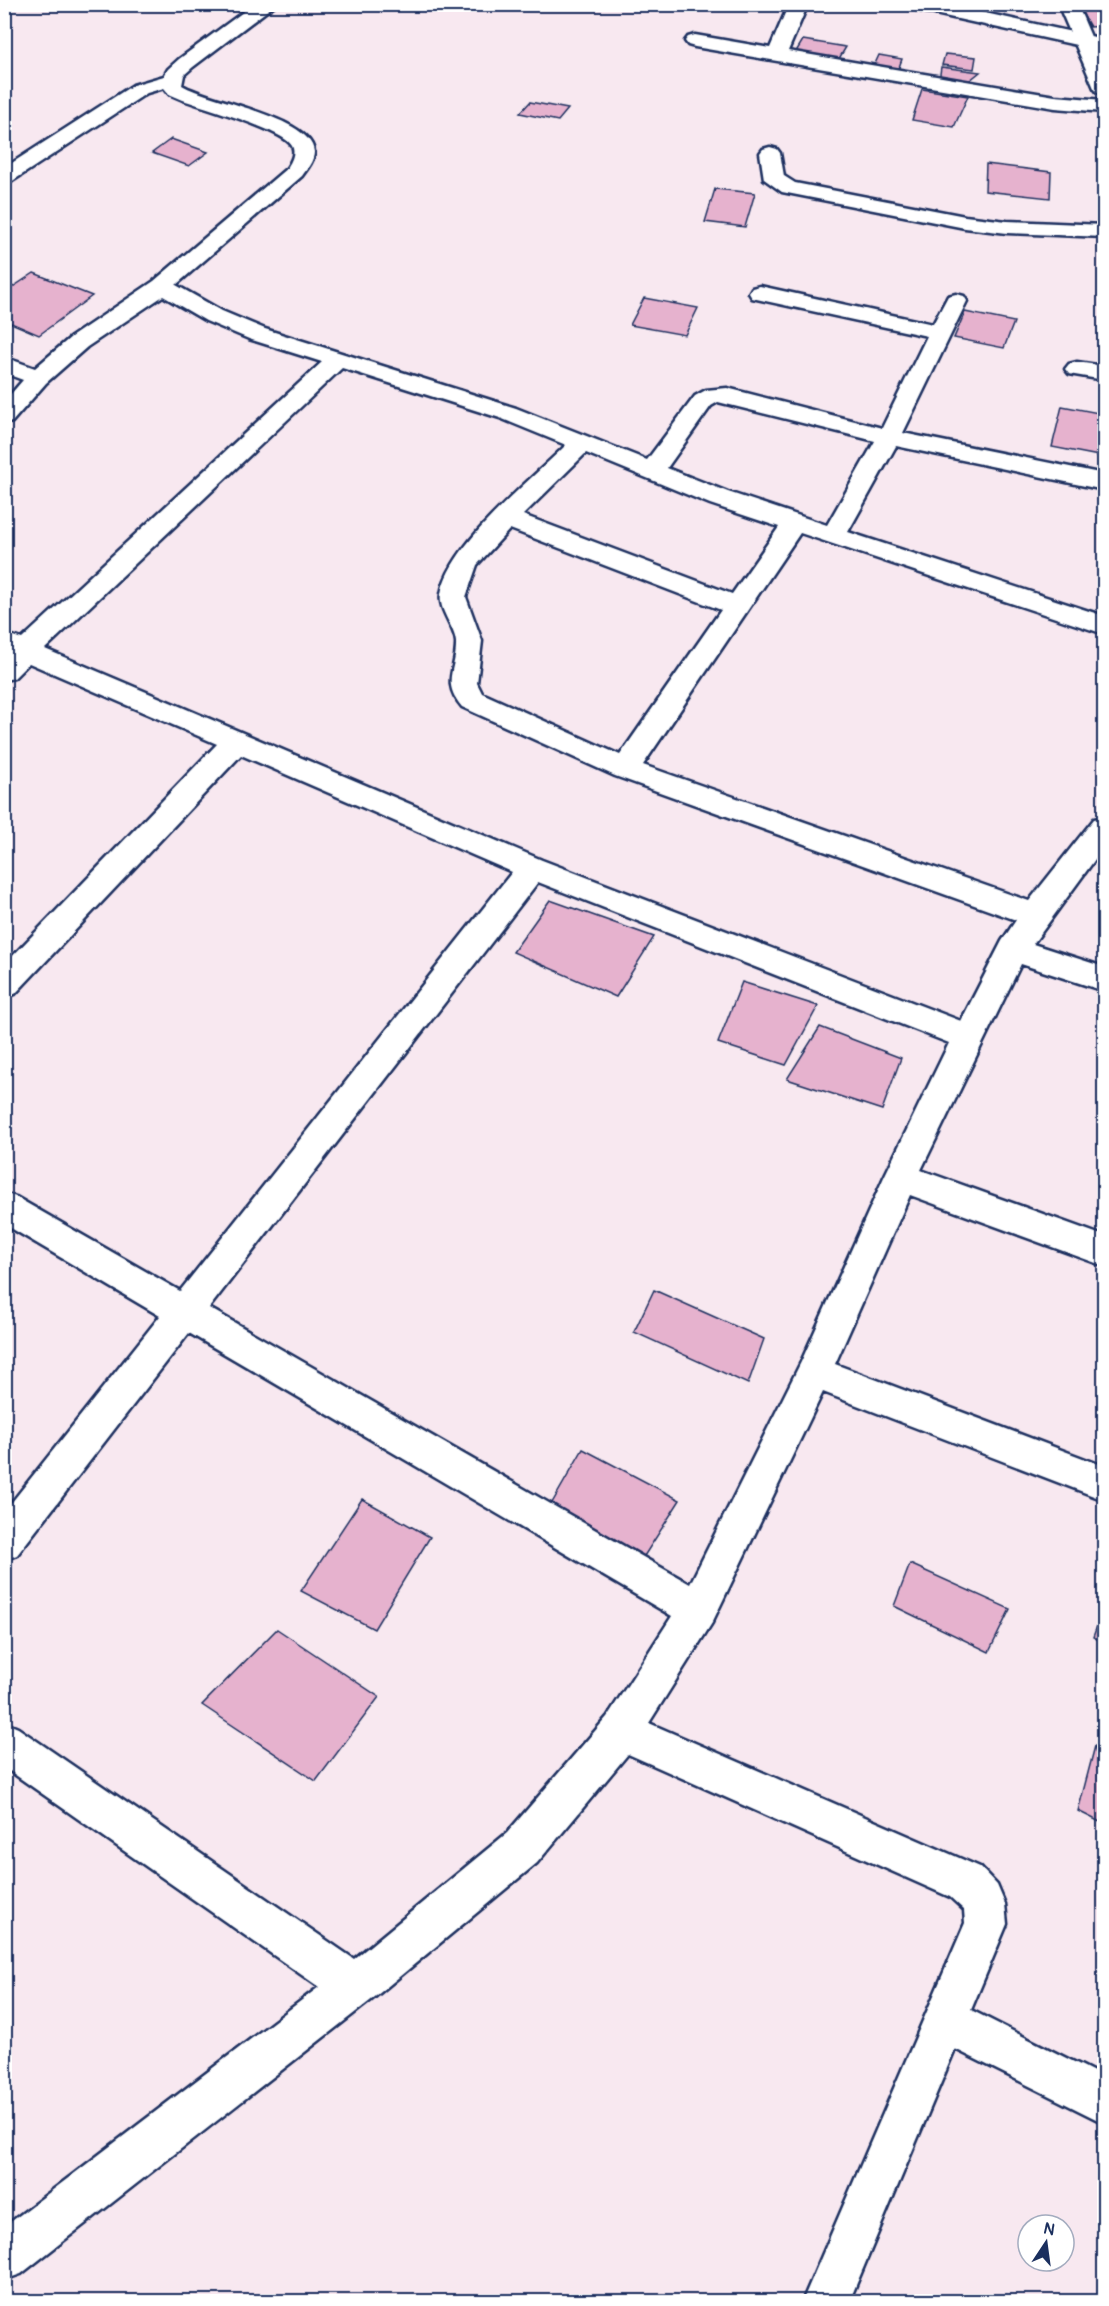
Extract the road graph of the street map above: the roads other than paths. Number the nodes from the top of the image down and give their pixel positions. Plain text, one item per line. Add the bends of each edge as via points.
1 (267, 4) edge
2 (799, 4) edge
3 (917, 4) edge
4 (1067, 4) edge
5 (695, 41) dead end
6 (1095, 43) edge
7 (776, 54) junction
8 (172, 80) junction
9 (1104, 88) edge
10 (1104, 106) edge
11 (770, 153) dead end
12 (4, 178) edge
13 (1104, 231) edge
14 (162, 286) junction
15 (760, 293) dead end
16 (956, 301) dead end
17 (940, 332) junction
18 (337, 360) junction
19 (6, 366) edge
20 (1077, 369) dead end
21 (1104, 373) edge
22 (38, 378) junction
23 (4, 417) edge
24 (890, 437) junction
25 (583, 442) junction
26 (652, 471) junction
27 (1104, 482) edge
28 (506, 518) junction
29 (794, 524) junction
30 (833, 536) junction
31 (737, 606) junction
32 (1104, 625) edge
33 (16, 647) edge
34 (4, 671) edge
35 (236, 742) junction
36 (625, 769) junction
37 (1104, 827) edge
38 (532, 868) junction
39 (1035, 915) junction
40 (1013, 949) junction
41 (1104, 979) edge
42 (4, 985) edge
43 (968, 1037) junction
44 (901, 1177) junction
45 (4, 1206) edge
46 (1104, 1251) edge
47 (187, 1312) junction
48 (814, 1372) junction
49 (1104, 1483) edge
50 (4, 1542) edge
51 (698, 1610) junction
52 (621, 1731) junction
53 (4, 1742) edge
54 (355, 1986) junction
55 (944, 2020) junction
56 (1104, 2101) edge
57 (4, 2257) edge
58 (825, 2301) edge

1 - 8 street via 186,63
2 - 7 street
3 - 6 street
4 - 6 street
5 - 7 street
6 - 9 street
7 - 10 street via 1055,102
8 - 12 street via 140,89
8 - 14 street via 176,90 189,96 281,128 302,142 304,152 303,162 295,172
11 - 13 street via 774,178 789,188 965,222
14 - 18 street via 235,326
14 - 22 street via 79,342
15 - 17 street
16 - 17 street
17 - 24 street
18 - 25 street via 508,413
18 - 33 street
19 - 22 street
20 - 21 street
22 - 23 street
24 - 26 street via 717,394 703,400
24 - 27 street
24 - 30 street
25 - 26 street
25 - 28 street
26 - 29 street
28 - 31 street
28 - 36 street via 467,560 456,582 453,597 469,640 465,692 482,705
29 - 30 street
29 - 31 street
30 - 32 street
31 - 36 street
33 - 34 street
33 - 35 street
35 - 38 street
35 - 42 street
36 - 39 street
37 - 39 street
38 - 43 street
38 - 47 street
39 - 40 street
40 - 41 street
40 - 43 street
43 - 44 street
44 - 46 street
44 - 48 street
45 - 47 street
47 - 50 street
47 - 51 street
48 - 49 street
48 - 51 street
51 - 52 street
52 - 54 street via 522,1848
52 - 55 street via 965,1882 981,1894 986,1924
53 - 54 street
54 - 57 street
55 - 56 street
55 - 58 street

